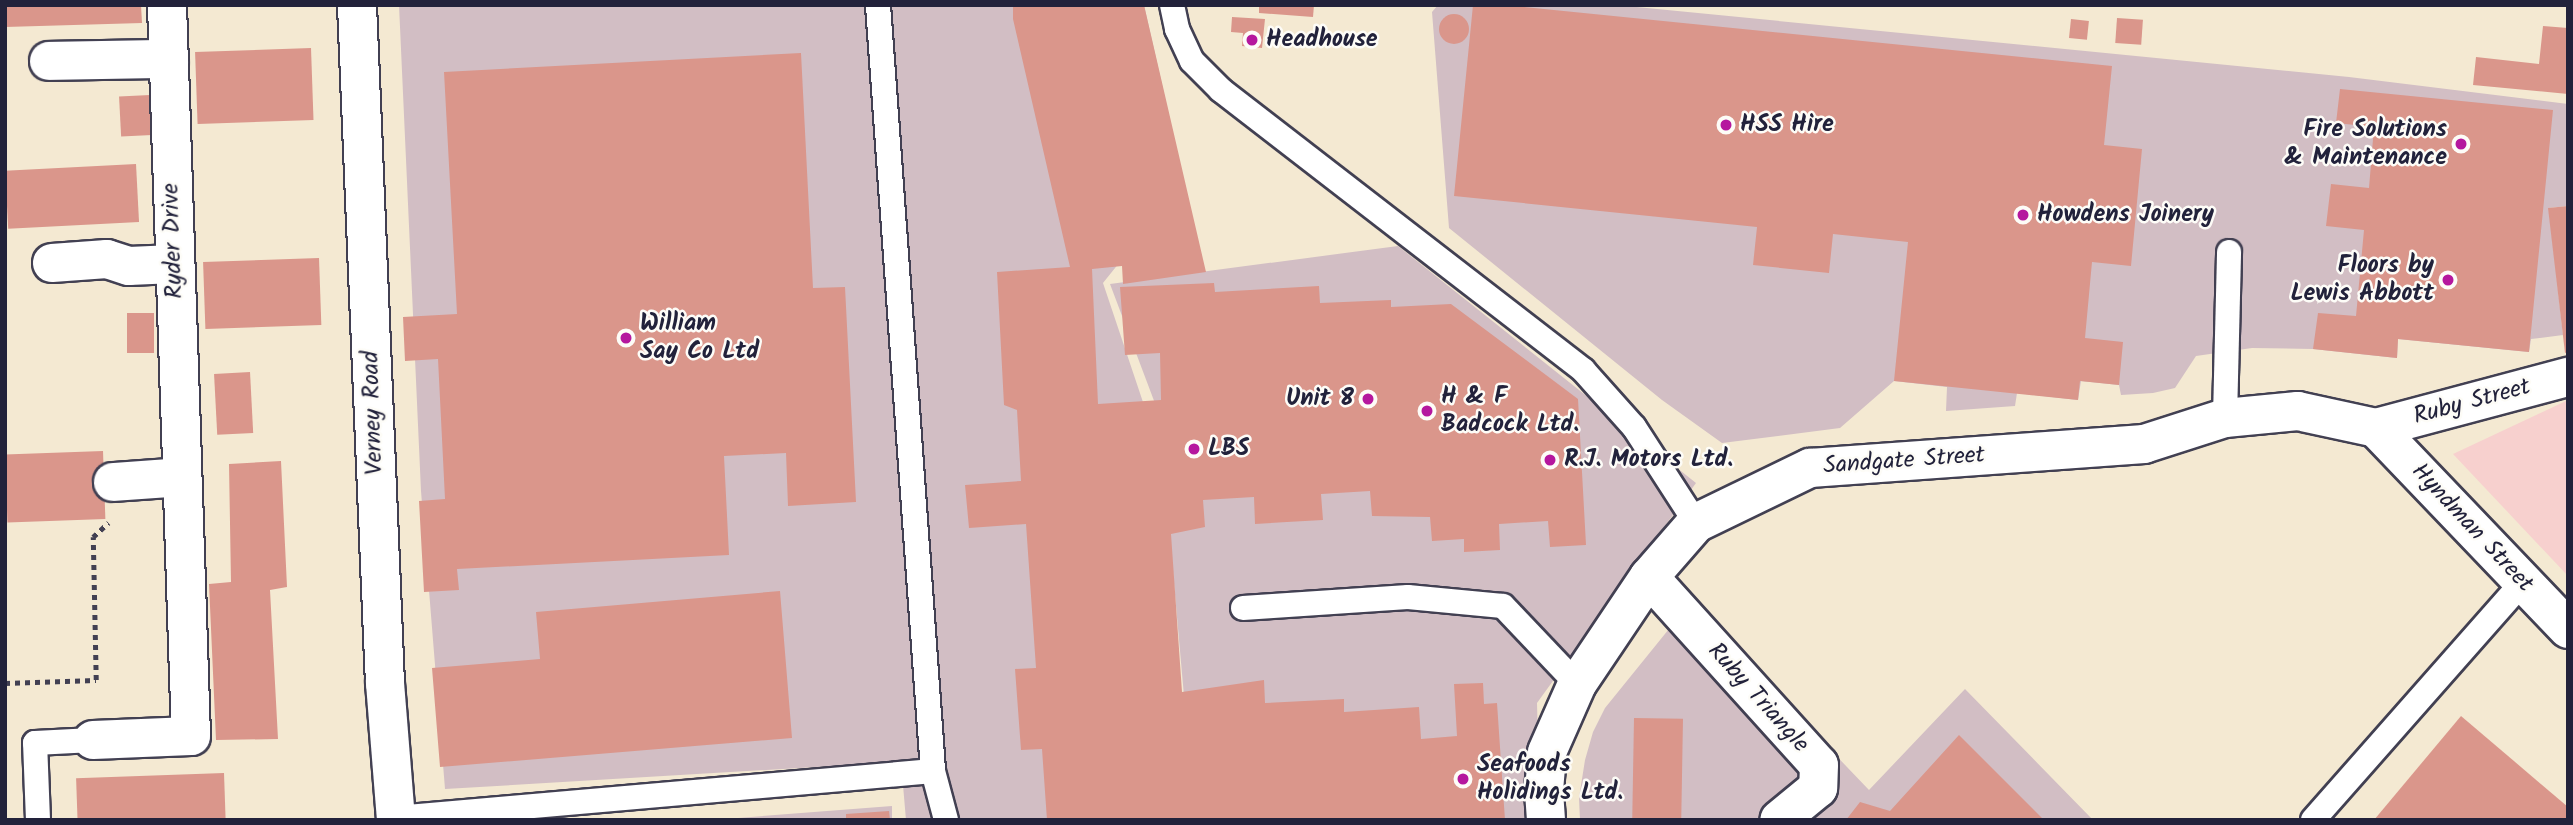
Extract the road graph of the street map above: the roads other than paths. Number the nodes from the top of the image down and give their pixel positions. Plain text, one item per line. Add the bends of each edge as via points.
1 (167, 5) edge
2 (357, 5) edge
3 (878, 5) edge
4 (1172, 5) edge
5 (169, 59) junction
6 (49, 61) dead end
7 (2229, 252) dead end
8 (52, 262) dead end
9 (174, 264) junction
10 (2568, 377) edge
11 (2225, 418) junction
12 (2376, 428) junction
13 (182, 477) junction
14 (113, 482) dead end
15 (1696, 523) junction
16 (1649, 577) junction
17 (2523, 583) junction
18 (1242, 608) dead end
19 (2568, 629) edge
20 (1577, 684) junction
21 (93, 740) joint
22 (933, 771) junction
23 (391, 819) edge
24 (38, 820) edge
25 (946, 820) edge
26 (1546, 820) edge
27 (1779, 820) edge
28 (2313, 820) edge

1 - 5 street, Ryder Drive
2 - 23 street, Verney Road
3 - 22 lane
4 - 15 lane via 1192,61 1221,90 1583,370 1634,427
5 - 6 street
5 - 9 street, Ryder Drive
7 - 11 lane
8 - 9 street via 107,259 129,266
9 - 13 street, Ryder Drive
10 - 12 street, Ruby Street
11 - 12 street, Sandgate Street via 2298,411
11 - 15 street, Sandgate Street via 2144,444 1810,468
12 - 17 street, Hyndman Street
13 - 14 street
13 - 21 street, Ryder Drive via 191,736
15 - 16 street, Sandgate Street
16 - 20 street, Sandgate Street
16 - 27 street, Ruby Triangle via 1819,765 1818,788
17 - 19 street, Hyndman Street
17 - 28 lane
18 - 20 lane via 1408,597 1503,606
20 - 26 street, Sandgate Street via 1547,752
21 - 24 lane via 35,743
22 - 23 lane
22 - 25 lane

